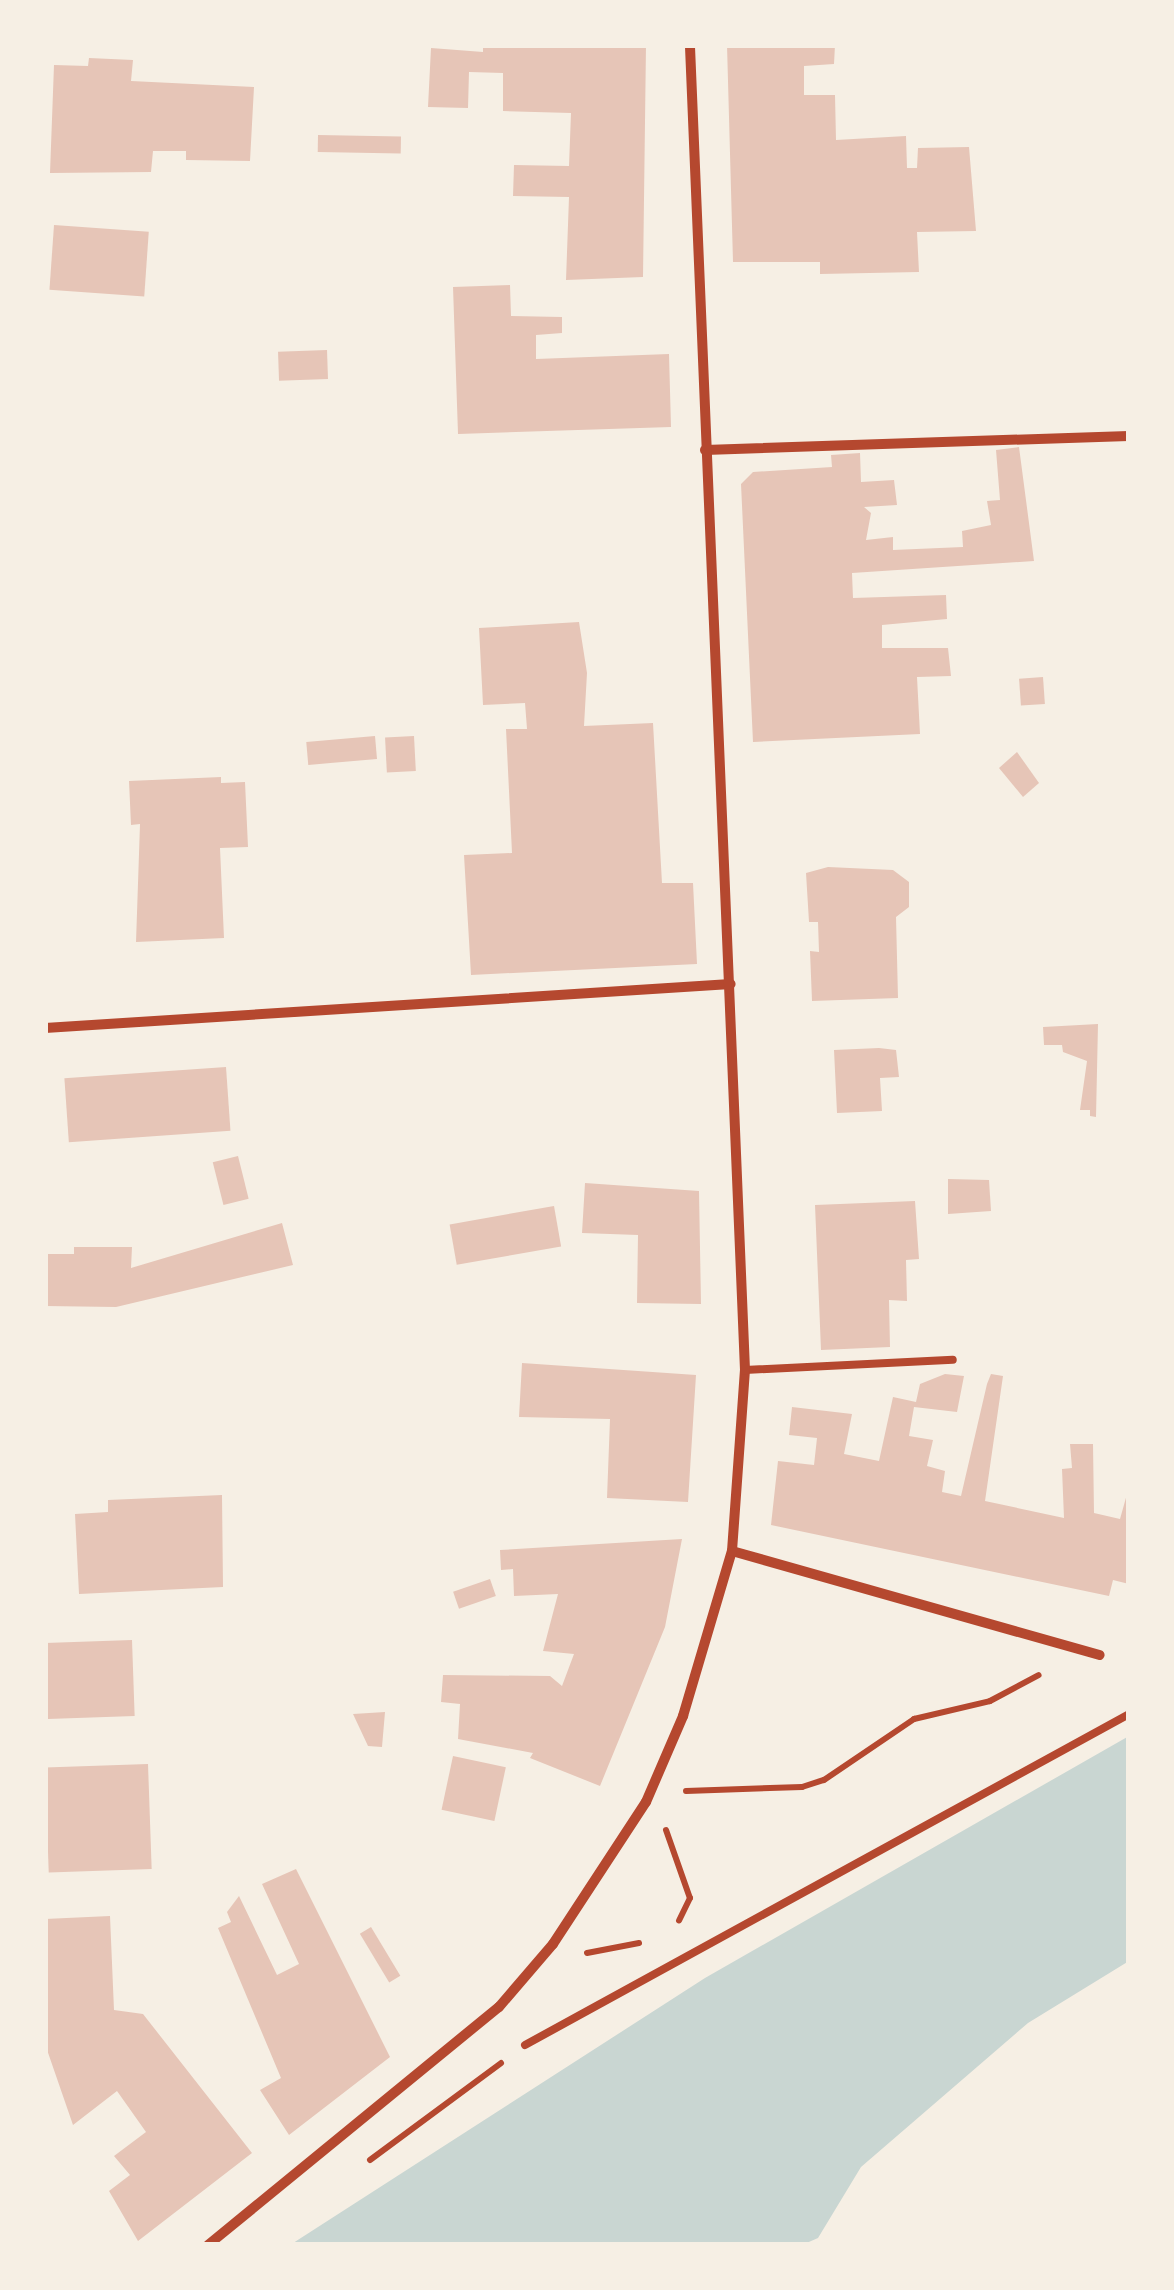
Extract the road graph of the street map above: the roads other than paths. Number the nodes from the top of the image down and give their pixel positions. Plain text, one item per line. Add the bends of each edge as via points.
1 (690, 45) edge
2 (1129, 436) edge
3 (705, 450) junction
4 (732, 984) junction
5 (45, 1028) edge
6 (954, 1360) dead end
7 (745, 1370) junction
8 (732, 1551) junction
9 (1100, 1655) dead end
10 (1129, 1714) edge
11 (524, 2045) road end
12 (208, 2245) edge

1 - 3 street
2 - 3 street
3 - 4 street
4 - 5 street
4 - 7 street
6 - 7 lane
7 - 8 street
8 - 9 street
8 - 12 street via 683,1716 646,1802 608,1866 526,1975 499,2007
10 - 11 lane

